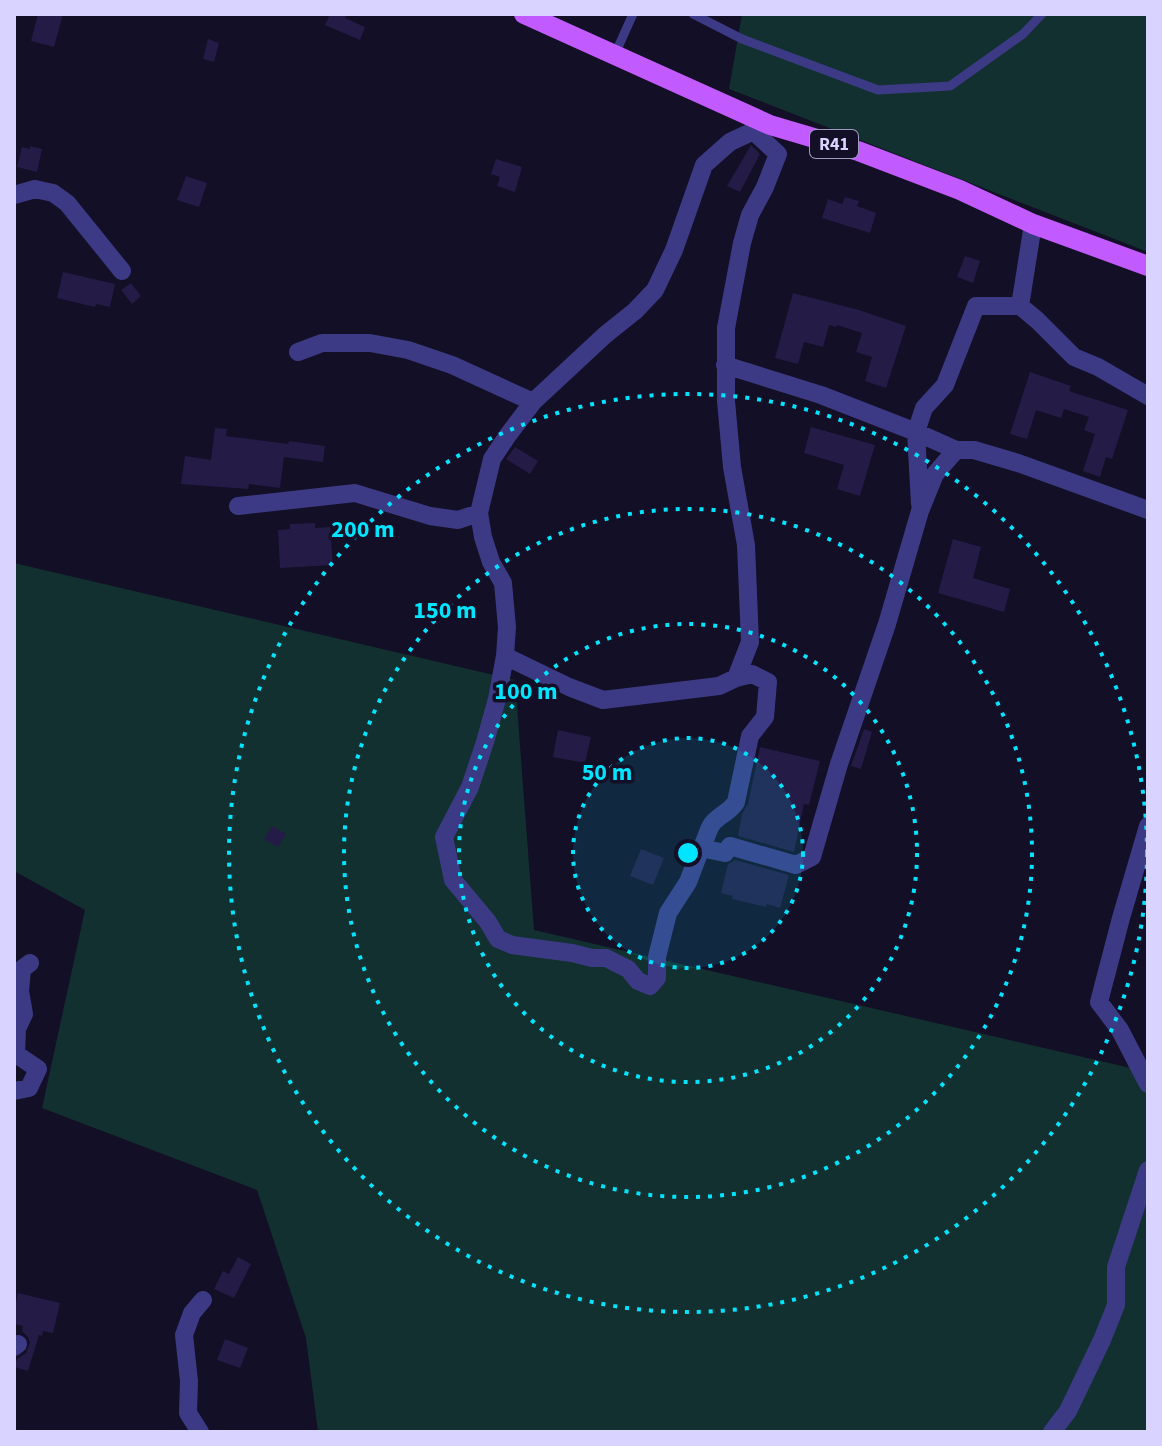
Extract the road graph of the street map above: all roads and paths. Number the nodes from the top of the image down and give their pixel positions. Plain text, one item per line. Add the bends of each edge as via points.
1 (524, 14) edge
2 (633, 14) edge
3 (693, 14) edge
4 (1042, 14) edge
5 (615, 54) junction
6 (761, 128) junction
7 (14, 195) edge
8 (1033, 224) junction
9 (1148, 266) edge
10 (122, 271) dead end
11 (1020, 306) junction
12 (298, 352) dead end
13 (725, 365) junction
14 (1147, 395) edge
15 (533, 402) junction
16 (916, 432) junction
17 (956, 450) junction
18 (238, 506) dead end
19 (1148, 510) edge
20 (920, 511) junction
21 (479, 513) junction
22 (505, 656) junction
23 (736, 678) junction
24 (1148, 826) edge
25 (701, 848) junction
26 (30, 963) dead end
27 (1148, 1084) edge
28 (14, 1091) edge
29 (1148, 1170) edge
30 (203, 1300) dead end
31 (200, 1432) edge
32 (1052, 1432) edge

1 - 5 main road, R41
2 - 5 lane
3 - 4 lane via 742,39 878,90 950,86 1023,34
5 - 6 main road, R41
6 - 8 main road, R41 via 858,151
6 - 13 street via 778,154 742,243 726,328
6 - 15 street via 730,142 704,165 655,290
7 - 10 street via 35,189 53,193
8 - 9 main road, R41
8 - 11 street
11 - 14 street via 1074,357
11 - 16 street via 976,306 945,385 924,408
12 - 15 street via 322,343 408,350
13 - 16 street
13 - 23 street via 732,467 746,545 750,642
15 - 21 street via 492,459
16 - 17 street
16 - 20 street
17 - 19 street via 988,454
17 - 20 street via 935,474
18 - 21 street via 355,493 430,516 458,520
20 - 25 street via 812,857 796,865 730,846 725,853
21 - 22 street via 491,562 503,583
22 - 23 street via 603,700 719,686
22 - 25 street via 470,787 444,837 453,880 498,939 606,958 650,986 657,978 668,913
23 - 25 street via 752,674 768,682 765,717 750,736 736,802 710,826
24 - 27 street via 1099,1002
26 - 28 street via 22,969 24,1014 16,1054 38,1069 29,1088
29 - 32 street via 1116,1267 1116,1305 1068,1411
30 - 31 street via 184,1335 188,1413

